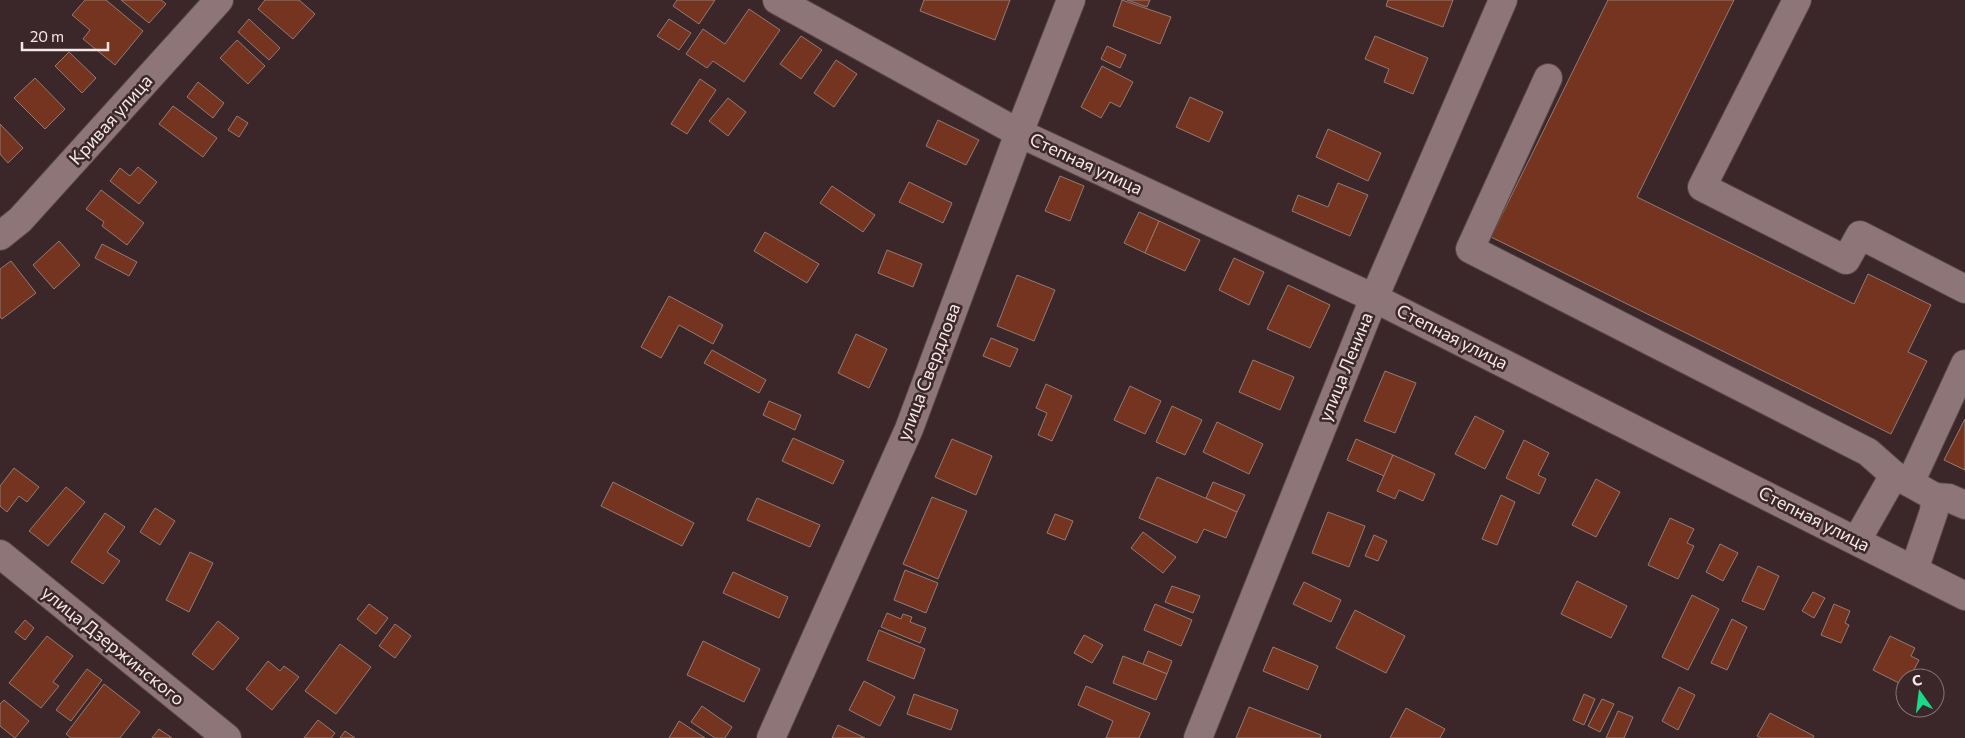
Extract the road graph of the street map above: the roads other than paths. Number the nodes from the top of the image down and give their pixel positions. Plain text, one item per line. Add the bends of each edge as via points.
1 (219, 0) edge
2 (777, 0) edge
3 (1071, 0) edge
4 (1503, 0) edge
5 (1797, 0) edge
6 (1548, 78) dead end
7 (1019, 133) junction
8 (0, 236) edge
9 (1965, 289) edge
10 (1374, 298) junction
11 (1965, 364) edge
12 (1902, 479) junction
13 (1935, 497) junction
14 (1965, 505) edge
15 (1857, 540) junction
16 (0, 554) edge
17 (1914, 570) junction
18 (1965, 596) edge
19 (227, 738) edge
20 (771, 738) edge
21 (1198, 738) edge

1 - 8 street, Кривая улица via 20,220
2 - 7 street, Степная улица
3 - 7 street, улица Свердлова
4 - 10 street, улица Ленина
5 - 9 street via 1702,187 1846,260 1860,236
6 - 12 street via 1470,249 1868,452
7 - 10 street, Степная улица
7 - 20 street, улица Свердлова via 909,429
10 - 15 street, Степная улица
10 - 21 street, улица Ленина
11 - 12 street
12 - 13 street
12 - 15 street
13 - 14 street via 1949,498
13 - 17 street via 1934,511
15 - 17 street, Степная улица
16 - 19 street, улица Дзержинского
17 - 18 street, Степная улица

